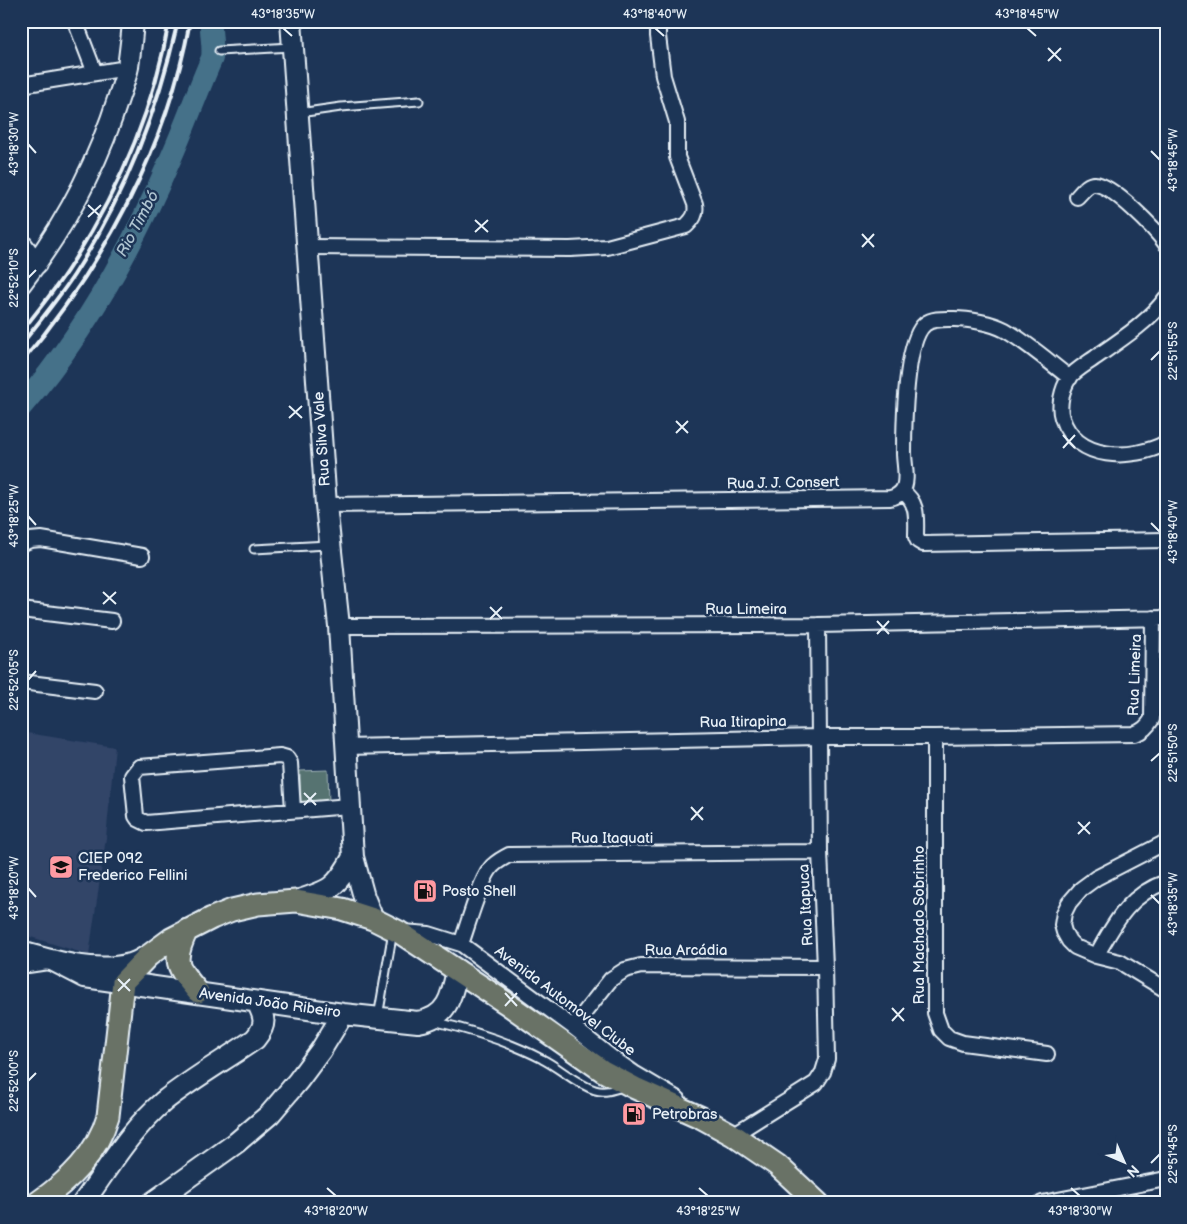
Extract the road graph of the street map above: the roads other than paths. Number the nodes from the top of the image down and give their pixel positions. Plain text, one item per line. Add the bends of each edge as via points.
1 (75, 21) edge
2 (133, 21) edge
3 (291, 21) edge
4 (658, 21) edge
5 (294, 47) junction
6 (219, 51) dead end
7 (127, 68) junction
8 (95, 73) junction
9 (21, 85) edge
10 (419, 101) dead end
11 (298, 114) junction
12 (1076, 196) dead end
13 (21, 244) edge
14 (1166, 244) edge
15 (308, 247) junction
16 (36, 264) junction
17 (21, 283) edge
18 (1166, 298) edge
19 (1070, 378) junction
20 (1166, 443) edge
21 (902, 491) junction
22 (326, 505) junction
23 (1166, 540) edge
24 (21, 544) edge
25 (330, 544) junction
26 (254, 549) dead end
27 (142, 556) dead end
28 (21, 610) edge
29 (1159, 618) edge
30 (112, 621) dead end
31 (818, 625) junction
32 (339, 626) junction
33 (21, 682) edge
34 (95, 691) dead end
35 (1142, 731) joint
36 (819, 737) junction
37 (935, 737) junction
38 (345, 747) junction
39 (349, 806) junction
40 (293, 810) junction
41 (1166, 842) edge
42 (820, 852) junction
43 (352, 858) junction
44 (1166, 882) edge
45 (296, 901) junction
46 (373, 919) junction
47 (186, 930) junction
48 (396, 930) junction
49 (461, 944) junction
50 (21, 952) edge
51 (148, 956) junction
52 (1096, 956) junction
53 (54, 961) junction
54 (21, 964) edge
55 (825, 967) junction
56 (457, 970) junction
57 (123, 982) junction
58 (1166, 990) edge
59 (198, 992) junction
60 (257, 1002) junction
61 (343, 1014) junction
62 (378, 1017) junction
63 (430, 1020) junction
64 (573, 1027) junction
65 (1046, 1054) dead end
66 (629, 1085) junction
67 (702, 1118) junction
68 (733, 1135) junction
69 (1166, 1179) edge
70 (37, 1203) edge
71 (83, 1203) edge
72 (152, 1203) edge
73 (818, 1203) edge
74 (1042, 1203) edge

1 - 8 street
2 - 7 main road
3 - 5 main road, Rua Silva Vale
4 - 15 street via 663,76 677,122 677,157 696,211 686,226 607,247 570,250
5 - 6 lane
5 - 11 main road, Rua Silva Vale
7 - 8 street
7 - 16 main road via 103,142 85,180
8 - 9 street
10 - 11 lane
11 - 15 main road, Rua Silva Vale
12 - 14 street via 1090,185 1098,184 1129,205
13 - 16 main road
15 - 22 main road, Rua Silva Vale
16 - 17 main road
18 - 19 street via 1147,318
19 - 20 street via 1061,398 1060,412 1072,437 1084,447 1127,455
19 - 21 street via 1003,329 968,319 934,320 924,325 916,334 912,350
21 - 22 street, Rua J. J. Consert via 890,498
21 - 23 street via 914,502 916,536 923,544
22 - 25 main road, Rua Silva Vale
24 - 27 street via 41,539
25 - 26 lane
25 - 32 main road, Rua Silva Vale
28 - 30 street
29 - 31 street, Rua Limeira
29 - 35 street, Rua Limeira via 1152,719
31 - 32 street, Rua Limeira
31 - 36 street, Rua Itapuca
32 - 38 main road, Rua Silva Vale
33 - 34 street
35 - 37 street, Rua Itirapina via 1126,735
36 - 37 street, Rua Itirapina
36 - 38 street, Rua Itirapina
36 - 42 street, Rua Itapuca
37 - 65 street, Rua Machado Sobrinho via 937,1023 950,1038 963,1043
38 - 39 main road, Rua Silva Vale
39 - 40 street
39 - 43 main road, Rua Silva Vale
40 - 40 street via 141,822 136,816 132,776 139,767 280,756 290,763
41 - 52 street via 1096,878 1081,888 1069,903 1062,924 1064,932 1076,947
42 - 49 street, Rua Itaquati via 509,855 498,860 489,870
42 - 55 street, Rua Itapuca
43 - 45 main road via 344,875 333,887
43 - 46 main road, Rua Silva Vale
44 - 52 street via 1136,897
45 - 46 main road via 342,909
45 - 47 main road via 232,910
46 - 48 main road
47 - 51 main road
47 - 59 main road via 177,961 182,974
48 - 49 street, Avenida Automovel Clube via 429,934
48 - 56 main road
48 - 62 lane
49 - 64 street, Avenida Automovel Clube
50 - 53 main road, Avenida João Ribeiro
51 - 53 main road, Avenida João Ribeiro via 111,968
51 - 57 main road
52 - 58 street via 1120,962
53 - 54 street, Avenida João Ribeiro
53 - 57 main road, Avenida João Ribeiro via 85,977
55 - 64 street, Rua Arcádia via 641,966 625,970 611,979
55 - 68 street, Rua Itapuca via 827,1060 823,1072 816,1083
56 - 63 main road via 447,1005
56 - 66 main road via 603,1071
57 - 59 main road, Avenida João Ribeiro
57 - 70 main road via 104,1131 78,1169
59 - 60 main road, Avenida João Ribeiro
60 - 61 main road, Avenida João Ribeiro
60 - 71 main road via 264,1023 256,1039 193,1079 163,1103 134,1132
61 - 62 main road, Avenida João Ribeiro
61 - 72 main road via 321,1050 270,1114 236,1143
62 - 63 main road, Avenida João Ribeiro via 418,1022
63 - 66 lane via 526,1050 598,1091
64 - 67 street, Avenida Automovel Clube via 611,1057 670,1093
66 - 67 main road
67 - 68 main road
68 - 73 main road via 777,1166
69 - 74 street

